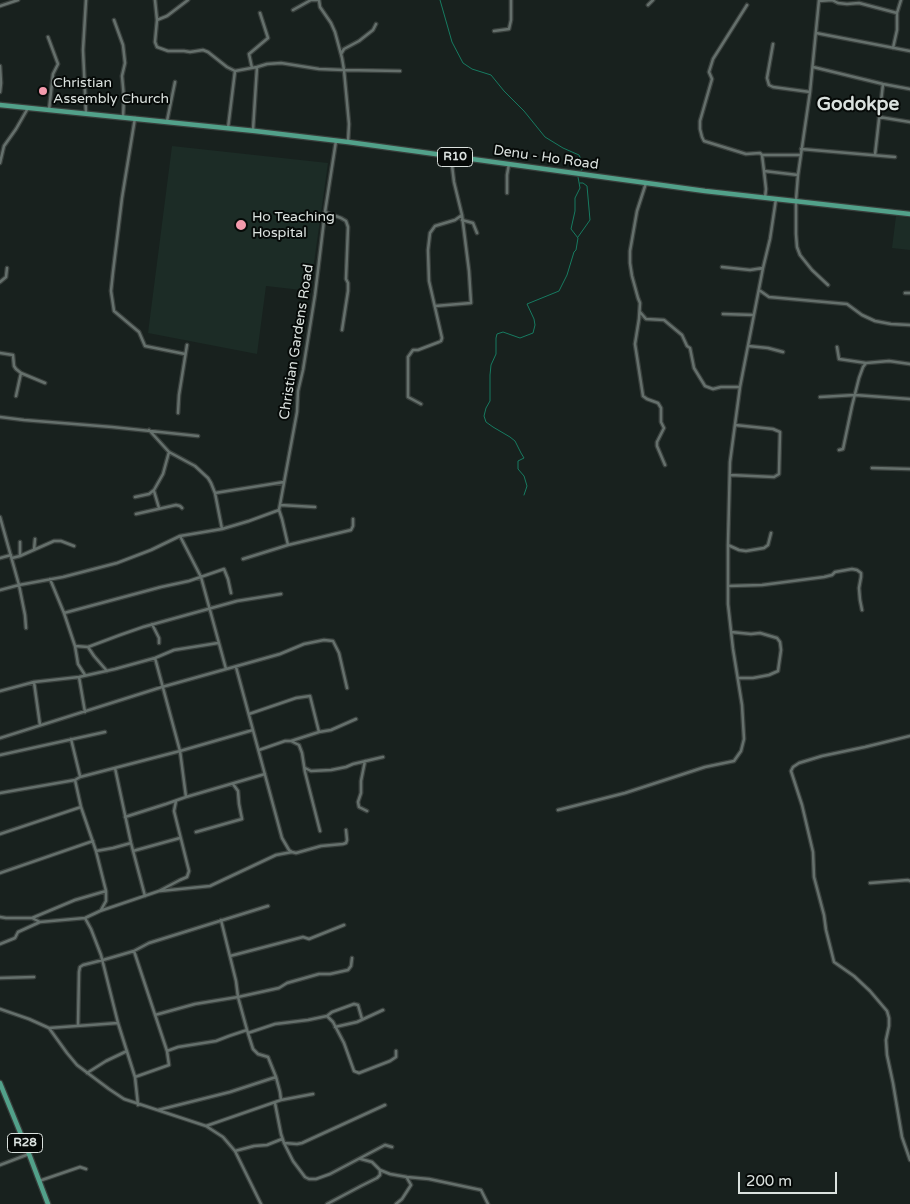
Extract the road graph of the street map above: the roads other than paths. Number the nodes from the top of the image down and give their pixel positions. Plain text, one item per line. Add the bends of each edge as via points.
1 (18, 0) edge
2 (86, 0) edge
3 (155, 0) edge
4 (188, 0) edge
5 (320, 0) edge
6 (511, 0) edge
7 (653, 0) edge
8 (901, 0) edge
9 (819, 1) edge
10 (648, 5) dead end
11 (747, 5) dead end
12 (0, 6) edge
13 (293, 10) dead end
14 (260, 13) dead end
15 (896, 13) junction
16 (114, 20) dead end
17 (157, 20) junction
18 (376, 24) dead end
19 (494, 30) dead end
20 (816, 33) junction
21 (48, 37) dead end
22 (773, 44) dead end
23 (893, 48) junction
24 (910, 52) edge
25 (341, 54) junction
26 (0, 66) edge
27 (256, 67) junction
28 (813, 67) junction
29 (252, 68) junction
30 (344, 70) junction
31 (235, 71) junction
32 (400, 72) dead end
33 (175, 82) dead end
34 (883, 84) junction
35 (910, 89) edge
36 (0, 92) edge
37 (810, 92) junction
38 (0, 105) edge
39 (28, 108) junction
40 (49, 110) junction
41 (86, 114) junction
42 (123, 117) junction
43 (135, 118) junction
44 (879, 118) junction
45 (167, 122) junction
46 (910, 122) edge
47 (228, 128) junction
48 (253, 130) junction
49 (336, 141) junction
50 (348, 142) junction
51 (2, 146) edge
52 (801, 150) junction
53 (762, 155) junction
54 (800, 155) junction
55 (875, 155) junction
56 (451, 157) junction
57 (895, 157) dead end
58 (0, 163) edge
59 (508, 164) junction
60 (764, 171) junction
61 (798, 175) junction
62 (646, 183) junction
63 (507, 193) dead end
64 (765, 198) junction
65 (776, 198) junction
66 (796, 200) junction
67 (325, 212) junction
68 (910, 214) edge
69 (462, 215) junction
70 (462, 220) junction
71 (477, 233) dead end
72 (722, 267) dead end
73 (7, 268) dead end
74 (763, 268) junction
75 (0, 282) edge
76 (828, 285) dead end
77 (759, 290) junction
78 (905, 293) dead end
79 (910, 293) edge
80 (435, 306) junction
81 (640, 311) junction
82 (723, 314) dead end
83 (754, 315) junction
84 (910, 325) edge
85 (342, 330) dead end
86 (187, 344) dead end
87 (748, 346) junction
88 (837, 346) dead end
89 (783, 352) dead end
90 (0, 353) edge
91 (186, 354) junction
92 (866, 363) junction
93 (910, 364) edge
94 (21, 373) junction
95 (45, 383) dead end
96 (740, 387) junction
97 (855, 395) junction
98 (16, 396) dead end
99 (820, 397) dead end
100 (910, 399) edge
101 (421, 404) dead end
102 (178, 413) dead end
103 (0, 417) edge
104 (735, 425) junction
105 (149, 430) junction
106 (198, 436) dead end
107 (839, 450) dead end
108 (169, 452) junction
109 (666, 465) dead end
110 (872, 468) dead end
111 (910, 469) edge
112 (730, 475) junction
113 (284, 482) junction
114 (154, 490) junction
115 (215, 493) junction
116 (136, 497) dead end
117 (280, 505) junction
118 (315, 507) dead end
119 (159, 508) junction
120 (182, 508) dead end
121 (279, 510) junction
122 (136, 514) dead end
123 (0, 517) edge
124 (353, 519) dead end
125 (222, 529) junction
126 (771, 533) dead end
127 (180, 536) junction
128 (35, 539) dead end
129 (20, 542) dead end
130 (288, 545) junction
131 (728, 545) junction
132 (74, 546) dead end
133 (34, 550) junction
134 (12, 556) junction
135 (20, 556) junction
136 (0, 558) edge
137 (244, 559) dead end
138 (201, 577) junction
139 (50, 579) junction
140 (19, 585) junction
141 (728, 586) junction
142 (0, 590) edge
143 (231, 593) dead end
144 (281, 594) dead end
145 (209, 609) junction
146 (862, 610) dead end
147 (64, 613) junction
148 (152, 624) junction
149 (26, 628) dead end
150 (731, 632) junction
151 (159, 643) dead end
152 (218, 643) junction
153 (75, 646) junction
154 (88, 647) junction
155 (155, 658) junction
156 (236, 667) junction
157 (226, 669) junction
158 (107, 671) junction
159 (85, 675) junction
160 (79, 676) junction
161 (738, 678) junction
162 (34, 682) junction
163 (162, 688) junction
164 (347, 688) dead end
165 (0, 691) edge
166 (84, 712) junction
167 (249, 714) junction
168 (356, 719) dead end
169 (40, 726) junction
170 (253, 730) junction
171 (105, 732) dead end
172 (319, 732) junction
173 (910, 736) edge
174 (0, 738) edge
175 (71, 739) junction
176 (291, 741) junction
177 (259, 750) junction
178 (180, 751) junction
179 (0, 755) edge
180 (383, 757) dead end
181 (365, 761) junction
182 (115, 768) junction
183 (305, 768) junction
184 (265, 774) junction
185 (80, 777) junction
186 (75, 780) junction
187 (234, 784) junction
188 (0, 793) edge
189 (186, 796) junction
190 (176, 801) junction
191 (81, 807) junction
192 (558, 810) dead end
193 (367, 811) dead end
194 (125, 817) junction
195 (346, 830) dead end
196 (320, 831) dead end
197 (196, 832) dead end
198 (0, 834) edge
199 (180, 838) junction
200 (93, 841) junction
201 (131, 843) junction
202 (96, 851) junction
203 (133, 851) junction
204 (292, 852) junction
205 (0, 873) edge
206 (910, 881) edge
207 (870, 883) dead end
208 (106, 891) junction
209 (159, 891) junction
210 (146, 896) junction
211 (268, 906) dead end
212 (100, 911) junction
213 (0, 917) edge
214 (32, 918) junction
215 (85, 918) junction
216 (221, 920) junction
217 (40, 922) junction
218 (344, 925) dead end
219 (0, 944) edge
220 (134, 951) junction
221 (230, 956) junction
222 (352, 958) dead end
223 (103, 960) junction
224 (34, 977) dead end
225 (0, 978) edge
226 (238, 997) junction
227 (0, 1009) edge
228 (383, 1010) dead end
229 (155, 1015) junction
230 (327, 1016) junction
231 (362, 1019) junction
232 (118, 1023) junction
233 (78, 1026) junction
234 (335, 1027) junction
235 (48, 1028) junction
236 (248, 1031) junction
237 (127, 1051) junction
238 (167, 1051) junction
239 (396, 1051) dead end
240 (87, 1073) junction
241 (135, 1077) junction
242 (276, 1077) junction
243 (0, 1083) edge
244 (313, 1094) dead end
245 (281, 1100) junction
246 (275, 1102) junction
247 (138, 1105) junction
248 (385, 1105) dead end
249 (156, 1110) junction
250 (206, 1126) junction
251 (282, 1139) junction
252 (284, 1143) junction
253 (392, 1146) dead end
254 (235, 1151) junction
255 (29, 1154) junction
256 (360, 1159) junction
257 (910, 1160) edge
258 (0, 1165) edge
259 (86, 1169) dead end
260 (380, 1170) junction
261 (407, 1178) junction
262 (39, 1181) junction
263 (48, 1204) edge
264 (261, 1204) edge
265 (327, 1204) edge
266 (396, 1204) edge
267 (488, 1204) edge

1 - 12 street
2 - 41 street via 83,50
3 - 17 street
4 - 17 street
5 - 13 street via 311,0
5 - 25 street via 320,7 333,27
6 - 19 street via 509,29
7 - 10 street
8 - 15 street
9 - 15 street via 860,3
9 - 20 street
11 - 53 street via 713,59 709,72 712,79 700,129 704,141 746,154
14 - 29 street via 268,38 249,54
15 - 23 street
16 - 42 street via 125,62
17 - 31 street via 157,47 168,51 203,50
18 - 25 street via 373,30
20 - 23 street
20 - 28 street
21 - 40 street via 58,64 53,74
22 - 37 street via 767,78 769,85
23 - 24 street
25 - 30 street
26 - 36 street
27 - 29 street
27 - 30 street via 281,62
27 - 48 street
28 - 34 street
28 - 37 street
29 - 31 street
30 - 32 street
30 - 50 street
31 - 47 street
33 - 45 street
34 - 35 street
34 - 44 street
37 - 52 street
38 - 39 main road, Denu - Ho Road / R10
39 - 40 main road, Denu - Ho Road / R10
39 - 51 street
40 - 41 main road, Denu - Ho Road / R10
41 - 42 main road, Denu - Ho Road / R10
42 - 43 main road, Denu - Ho Road / R10
43 - 45 main road, Denu - Ho Road / R10
43 - 91 street via 113,272 114,312 138,332 145,346
44 - 46 street
44 - 55 street
45 - 47 main road, Denu - Ho Road / R10
47 - 48 main road, Denu - Ho Road / R10
48 - 49 main road, Denu - Ho Road / R10
49 - 50 main road, Denu - Ho Road / R10
49 - 67 street, Christian Gardens Road
50 - 56 main road, Denu - Ho Road / R10
51 - 58 street
52 - 54 street
52 - 55 street
53 - 54 street
53 - 60 street
54 - 61 street
55 - 57 street
56 - 59 main road, Denu - Ho Road / R10
56 - 69 street
59 - 62 main road, Denu - Ho Road / R10
59 - 63 street
60 - 61 street
60 - 64 street
61 - 66 street
62 - 64 main road, Denu - Ho Road / R10
62 - 81 street via 630,251
64 - 65 main road, Denu - Ho Road / R10
65 - 66 main road, Denu - Ho Road / R10
65 - 74 street
66 - 68 main road, Denu - Ho Road / R10
66 - 76 street via 798,251
67 - 85 street via 346,221 348,227 348,291
67 - 113 street, Christian Gardens Road
69 - 70 street
69 - 80 street via 435,226 430,233 429,282
70 - 71 street via 472,222
70 - 80 street via 471,303
72 - 74 street
73 - 75 street via 6,277
74 - 77 street
77 - 83 street
77 - 84 street via 769,297 847,304 875,321
78 - 79 street
80 - 101 street via 441,341 413,350 408,357 408,397
81 - 96 street via 646,319 664,320 682,335 690,348 694,368 705,386 713,389
81 - 109 street via 635,349 643,396 658,402 661,408 664,428 657,446
82 - 83 street
83 - 87 street
86 - 91 street
87 - 89 street
87 - 96 street
88 - 92 street via 839,359
90 - 94 street via 13,354 14,366
91 - 102 street
92 - 93 street via 889,361
92 - 97 street
94 - 95 street
94 - 98 street
96 - 104 street
97 - 99 street
97 - 100 street
97 - 107 street via 843,449
103 - 105 street
104 - 112 street
104 - 112 street via 780,432 779,474 774,477
105 - 106 street
105 - 108 street
108 - 114 street
108 - 115 street via 204,473
110 - 111 street
112 - 131 street
113 - 115 street
113 - 117 street, Christian Gardens Road
114 - 116 street
114 - 119 street
115 - 125 street
117 - 118 street
117 - 121 street, Christian Gardens Road
119 - 120 street via 177,505
119 - 122 street
121 - 125 street
121 - 130 street, Christian Gardens Road
123 - 134 street
124 - 130 street via 351,530
125 - 127 street
126 - 131 street via 764,548 739,550
127 - 138 street
127 - 139 street via 117,563
128 - 133 street
129 - 135 street
130 - 137 street
131 - 141 street
132 - 133 street via 54,540
133 - 135 street
134 - 135 street
134 - 136 street
134 - 140 street
138 - 143 street via 224,569
138 - 145 street
138 - 147 street
139 - 140 street
139 - 147 street
140 - 142 street
140 - 149 street
141 - 146 street via 824,577 852,569 861,573
141 - 150 street
144 - 145 street
145 - 148 street
145 - 152 street
147 - 153 street
148 - 151 street
148 - 154 street
150 - 161 street
150 - 161 street via 760,633 780,642 778,671 754,678
152 - 155 street via 174,650
152 - 157 street
153 - 154 street
153 - 159 street via 78,664
154 - 158 street
155 - 158 street
155 - 163 street
156 - 157 street
156 - 164 street via 304,644 333,641
156 - 167 street
157 - 163 street
158 - 159 street
159 - 160 street
160 - 162 street
160 - 166 street
161 - 192 street via 744,739 742,751 734,761
162 - 165 street
162 - 169 street
163 - 166 street
163 - 178 street
166 - 169 street
167 - 170 street
167 - 172 street via 310,696
168 - 172 street
169 - 174 street
170 - 177 street
170 - 178 street
171 - 175 street
172 - 176 street
173 - 257 street via 798,763 791,771 813,852 814,878 834,962 854,976 887,1011 887,1056 902,1136
175 - 179 street
175 - 185 street
176 - 177 street
176 - 183 street via 299,745
177 - 184 street
178 - 182 street
178 - 189 street
180 - 181 street
181 - 183 street via 331,770 311,771
181 - 193 street via 358,802 359,807
182 - 185 street
182 - 194 street
183 - 196 street
184 - 187 street
184 - 204 street via 282,838
185 - 186 street
186 - 188 street
186 - 191 street
187 - 189 street
187 - 197 street via 242,819
189 - 190 street
190 - 194 street
190 - 199 street via 174,811
191 - 198 street
191 - 200 street
194 - 201 street
195 - 204 street via 347,840 343,844
199 - 203 street
199 - 209 street via 189,874
200 - 202 street
200 - 205 street
201 - 202 street
201 - 203 street
202 - 208 street
203 - 210 street
204 - 209 street via 276,855 210,886
206 - 207 street
208 - 212 street via 106,901
208 - 214 street
209 - 210 street
210 - 212 street
211 - 216 street
212 - 215 street
213 - 214 street
214 - 217 street
215 - 217 street
215 - 223 street
216 - 220 street via 149,943
216 - 221 street
217 - 219 street
218 - 221 street via 309,939 303,937
220 - 223 street
220 - 229 street
221 - 226 street
222 - 226 street via 348,970 319,974 279,988
223 - 232 street
223 - 233 street via 82,965 78,972
224 - 225 street
226 - 229 street
226 - 236 street
227 - 235 street
228 - 231 street
229 - 238 street
230 - 231 street via 354,1004 358,1005
230 - 234 street
230 - 236 street
231 - 234 street
232 - 233 street
232 - 237 street
233 - 235 street
234 - 239 street via 354,1072 358,1074 390,1061 396,1057
235 - 240 street
236 - 238 street
236 - 242 street via 253,1048 258,1054 268,1057
237 - 240 street
237 - 241 street
238 - 241 street via 169,1065
240 - 247 street
241 - 247 street
242 - 245 street
242 - 249 street
243 - 255 main road, R28
244 - 245 street
245 - 246 street
246 - 250 street
246 - 251 street
247 - 249 street
248 - 252 street via 302,1143
249 - 250 street
250 - 254 street via 223,1137
251 - 252 street
251 - 254 street
252 - 256 street via 293,1162 309,1180
253 - 256 street via 385,1145
254 - 264 street
255 - 258 street
255 - 262 main road, R28
256 - 260 street via 372,1162
259 - 262 street via 80,1167
260 - 261 street
260 - 265 street via 377,1178
261 - 266 street via 411,1185
261 - 267 street via 436,1180 481,1190
262 - 263 main road, R28

